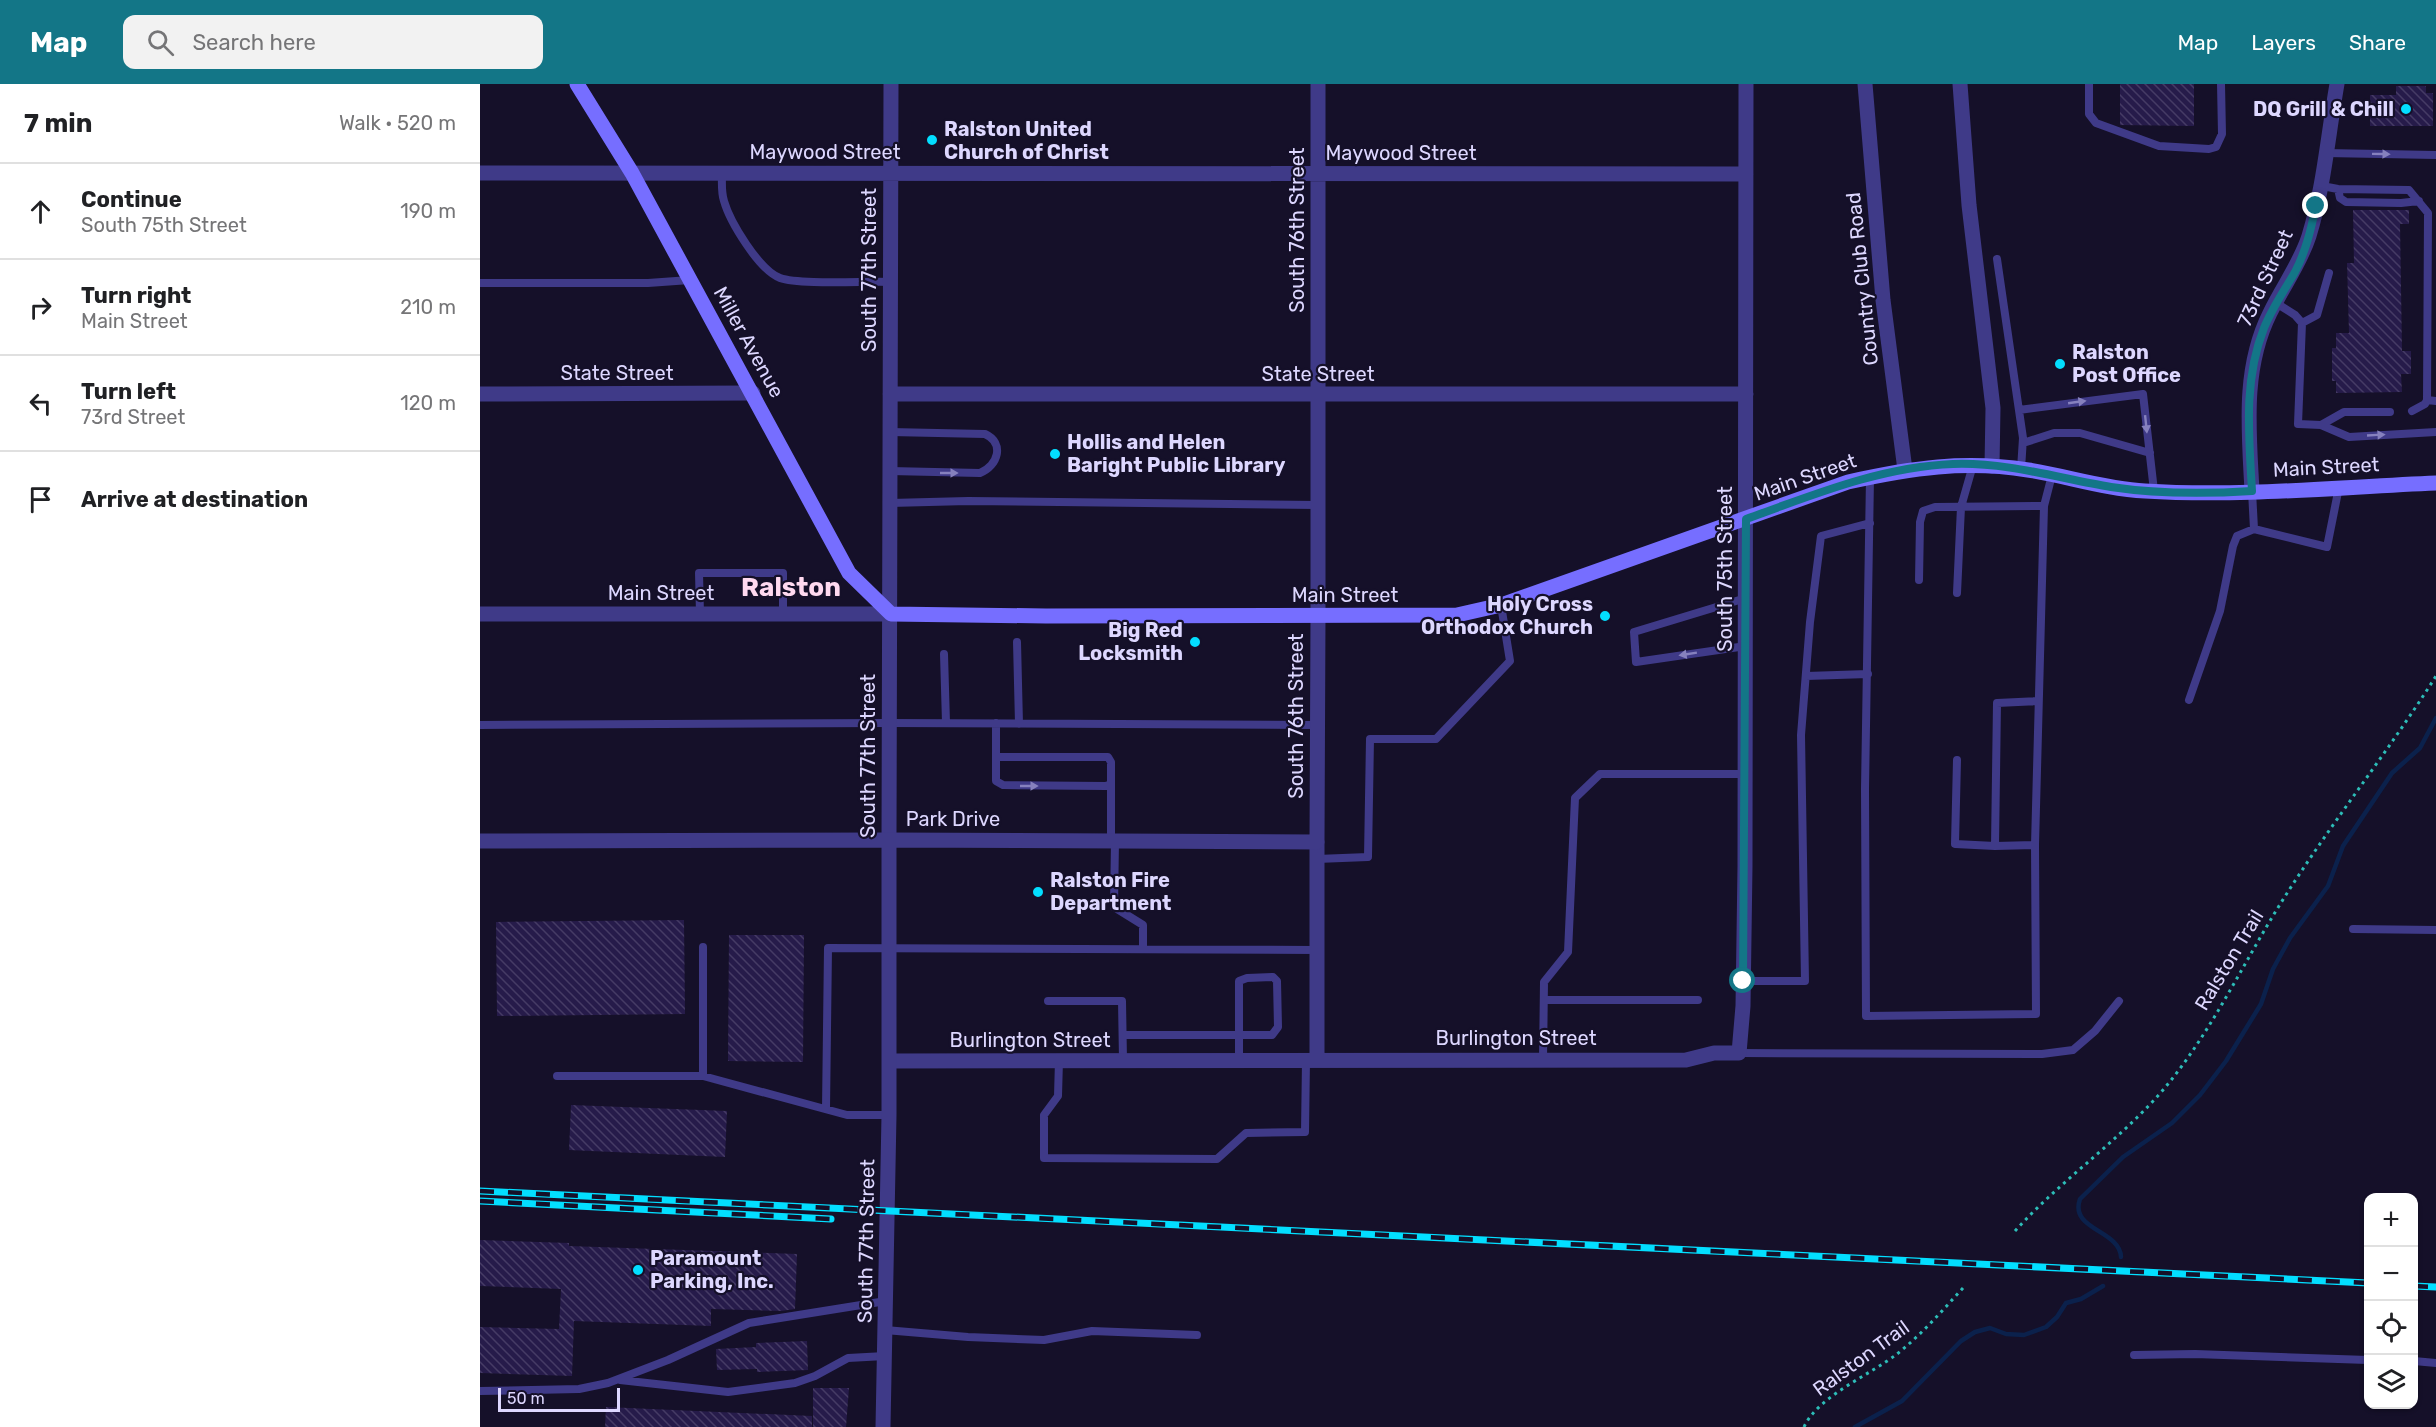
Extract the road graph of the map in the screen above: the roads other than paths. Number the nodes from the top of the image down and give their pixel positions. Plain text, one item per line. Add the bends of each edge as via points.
1 (577, 84) edge
2 (891, 84) edge
3 (1318, 84) edge
4 (1746, 84) edge
5 (1865, 84) edge
6 (1960, 84) edge
7 (2089, 84) edge
8 (2221, 84) edge
9 (2337, 84) edge
10 (2325, 153) junction
11 (2436, 155) edge
12 (480, 173) edge
13 (632, 173) junction
14 (722, 173) junction
15 (891, 173) junction
16 (1318, 174) junction
17 (1746, 174) junction
18 (2322, 186) junction
19 (2338, 189) junction
20 (2419, 201) junction
21 (2432, 213) edge
22 (1997, 259) dead end
23 (2329, 273) dead end
24 (691, 280) junction
25 (891, 282) junction
26 (480, 283) edge
27 (2276, 303) junction
28 (2302, 323) junction
29 (753, 393) junction
30 (480, 394) edge
31 (890, 394) junction
32 (1746, 394) junction
33 (1317, 395) junction
34 (2432, 400) edge
35 (2019, 410) junction
36 (2412, 411) dead end
37 (2390, 412) dead end
38 (2320, 424) junction
39 (890, 432) junction
40 (2436, 432) edge
41 (2023, 442) junction
42 (2150, 453) junction
43 (1973, 464) junction
44 (1992, 466) junction
45 (2021, 469) junction
46 (1905, 470) junction
47 (890, 471) junction
48 (2052, 475) junction
49 (1870, 477) junction
50 (2436, 483) edge
51 (2339, 487) junction
52 (2154, 491) junction
53 (2252, 491) junction
54 (891, 503) junction
55 (1317, 505) junction
56 (2044, 506) junction
57 (1961, 507) junction
58 (1746, 519) junction
59 (1870, 524) junction
60 (2254, 529) junction
61 (1920, 580) dead end
62 (1958, 593) dead end
63 (1746, 598) junction
64 (1501, 605) junction
65 (480, 614) edge
66 (700, 614) junction
67 (783, 614) junction
68 (891, 614) junction
69 (1318, 616) junction
70 (1017, 642) dead end
71 (1746, 646) junction
72 (944, 654) dead end
73 (1868, 674) junction
74 (1806, 676) junction
75 (2189, 700) dead end
76 (2038, 701) junction
77 (889, 723) junction
78 (946, 723) junction
79 (996, 723) junction
80 (1019, 723) junction
81 (480, 725) edge
82 (1317, 725) junction
83 (996, 757) junction
84 (1957, 760) dead end
85 (1745, 774) junction
86 (1111, 784) junction
87 (889, 840) junction
88 (480, 841) edge
89 (1113, 841) junction
90 (1317, 842) junction
91 (2035, 845) junction
92 (1995, 846) junction
93 (1317, 859) junction
94 (2353, 929) dead end
95 (2436, 930) edge
96 (703, 948) dead end
97 (890, 948) junction
98 (1143, 949) junction
99 (1317, 950) junction
100 (1743, 981) junction
101 (1544, 1000) junction
102 (1698, 1000) dead end
103 (1048, 1001) dead end
104 (2119, 1001) dead end
105 (1123, 1035) junction
106 (1239, 1036) junction
107 (1739, 1053) junction
108 (1543, 1059) junction
109 (1059, 1060) junction
110 (1123, 1060) junction
111 (1239, 1060) junction
112 (1311, 1060) junction
113 (890, 1061) junction
114 (557, 1076) dead end
115 (703, 1076) junction
116 (826, 1109) junction
117 (890, 1115) junction
118 (886, 1301) junction
119 (885, 1330) junction
120 (1197, 1335) dead end
121 (2134, 1355) dead end
122 (885, 1356) junction
123 (2364, 1360) edge
124 (2418, 1361) edge
125 (2436, 1363) edge
126 (617, 1379) junction
127 (480, 1391) edge
128 (883, 1427) edge

1 - 13 main road, Miller Avenue
2 - 15 street, South 77th Street
3 - 16 street, South 76th Street
4 - 17 street, South 75th Street
5 - 46 street, Country Club Road via 1883,300
6 - 44 street via 1993,408
7 - 8 lane via 2089,114 2096,123 2159,147 2210,149 2216,147 2222,134
9 - 10 street, 73rd Street
10 -> 11 lane
10 - 18 street, 73rd Street
12 - 13 street, Maywood Street
13 - 14 street, Maywood Street
13 - 24 main road, Miller Avenue
14 - 15 street, Maywood Street
14 - 25 lane via 728,211 746,242 773,274 789,280
15 - 16 street, Maywood Street
15 - 25 street, South 77th Street
16 - 17 street, Maywood Street
16 - 33 street, South 76th Street
17 - 32 street, South 75th Street
18 - 19 lane
18 - 27 street, 73rd Street via 2303,254
19 - 20 lane via 2409,189
19 - 20 lane via 2340,198 2346,202
20 - 21 lane
21 - 34 lane
22 - 35 lane
23 - 28 lane via 2317,315
24 - 26 lane
24 - 29 main road, Miller Avenue
25 - 31 street, South 77th Street
27 - 28 lane
27 - 53 street, 73rd Street via 2257,347 2250,387
28 - 38 lane via 2298,424
29 - 30 street, State Street
29 - 68 main road, Miller Avenue via 849,573
31 - 33 street, State Street
31 - 39 street, South 77th Street
32 - 33 street, State Street
32 - 58 street, South 75th Street
33 - 55 street, South 76th Street
34 - 36 lane
35 - 41 lane
35 -> 42 lane via 2143,394
37 - 38 lane via 2344,412
38 -> 40 lane via 2349,437
39 - 47 street, South 77th Street
47 -> 39 lane via 980,473 990,469 996,457 992,437 985,434
41 - 42 lane via 2054,433 2079,433
41 - 45 lane
42 - 52 lane
43 - 44 main road, Main Street
43 - 46 main road, Main Street
43 - 57 lane
44 - 45 main road, Main Street
45 - 48 main road, Main Street
46 - 49 main road, Main Street
47 - 54 street, South 77th Street
48 - 52 main road, Main Street
48 - 56 lane
49 - 58 main road, Main Street
49 - 59 lane
50 - 51 main road, Main Street
51 - 53 main road, Main Street
51 - 60 lane via 2327,547
52 - 53 main road, Main Street
53 - 60 lane
54 - 55 lane
54 - 68 street, South 77th Street
55 - 69 street, South 76th Street
56 - 57 lane
56 - 76 lane
57 - 61 lane via 1923,511
57 - 62 lane
58 - 63 street, South 75th Street
58 - 64 main road, Main Street
59 - 73 lane
59 - 74 lane via 1821,536
60 - 75 lane via 2237,536 2233,546 2220,611
63 - 71 street, South 75th Street
71 -> 63 lane via 1636,662 1634,632
64 - 69 main road, Main Street via 1449,615
64 - 93 lane via 1510,661 1436,739 1370,739 1368,857
65 - 66 street, Main Street
66 - 67 street, Main Street
66 - 67 lane via 699,573 783,573
67 - 68 street, Main Street
68 - 69 main road, Main Street
68 - 77 street, South 77th Street
69 - 82 street, South 76th Street
70 - 80 lane
71 - 85 street, South 75th Street
72 - 78 lane
73 - 74 lane
73 - 91 lane via 1866,1016 2036,1014
74 - 100 lane via 1802,735 1805,981
76 - 91 lane
76 - 92 lane via 1997,703
77 - 78 lane
77 - 81 lane
77 - 87 street, South 77th Street
78 - 79 lane
79 - 80 lane
79 - 83 lane
80 - 82 lane
82 - 90 street, South 76th Street
83 - 86 lane via 1108,757
83 -> 86 lane via 996,781 1003,785
84 - 92 lane via 1955,844
85 - 100 street, South 75th Street
85 - 101 lane via 1600,774 1575,798 1568,952 1544,982
86 - 89 lane
87 - 88 street, Park Drive
87 - 89 street, Park Drive
87 - 97 street, South 77th Street
89 - 90 street, Park Drive
89 - 98 lane via 1114,907 1143,925
90 - 93 street, South 76th Street
91 - 92 lane
93 - 99 street, South 76th Street
94 - 95 lane
96 - 115 lane
97 - 98 lane
97 - 113 street, South 77th Street
97 - 116 lane via 828,948
98 - 99 lane
99 - 112 street, South 76th Street
100 - 107 street, South 75th Street
101 - 102 lane
101 - 108 lane
103 - 105 lane via 1122,1001
104 - 107 lane, Burlington Street via 2095,1031 2073,1050 2042,1054
105 - 106 lane
105 - 110 lane
106 - 106 lane via 1239,981 1273,977 1277,981 1278,1027 1272,1035
106 - 111 lane
107 - 108 street, Burlington Street via 1714,1053 1686,1060
108 - 112 street, Burlington Street
109 - 110 street, Burlington Street
109 - 112 lane via 1058,1096 1044,1115 1044,1158 1217,1159 1246,1133 1305,1132
109 - 113 street, Burlington Street
110 - 111 street, Burlington Street
111 - 112 street, Burlington Street
113 - 117 street, South 77th Street
114 - 115 lane
115 - 116 lane
116 - 117 lane via 848,1115
117 - 118 street, South 77th Street
118 - 119 street, South 77th Street
118 - 126 lane via 748,1323
119 - 120 lane via 1044,1340 1092,1331
119 - 122 street, South 77th Street
121 - 123 lane
122 - 126 lane via 848,1358 795,1383 728,1392
122 - 128 street, South 77th Street
124 - 125 lane
126 - 127 lane via 579,1389

